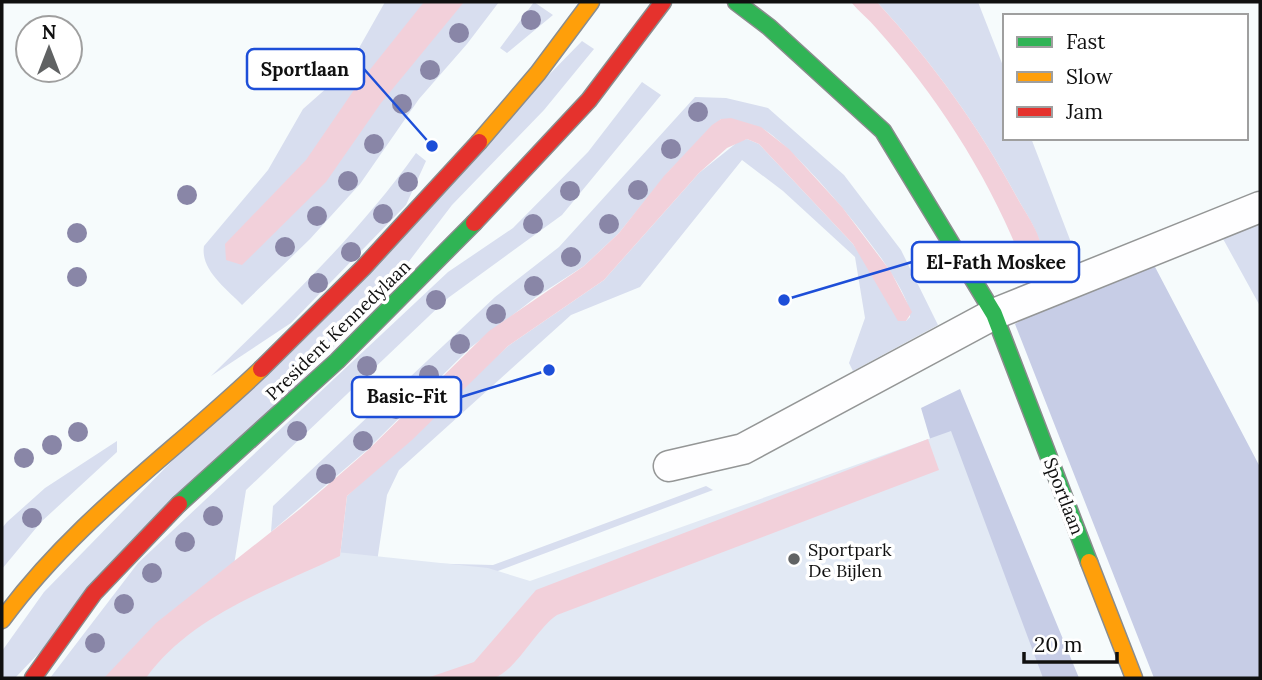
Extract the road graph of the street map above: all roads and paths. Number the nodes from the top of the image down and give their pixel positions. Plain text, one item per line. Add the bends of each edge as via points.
1 (591, 2) edge
2 (663, 2) edge
3 (736, 2) edge
4 (1260, 207) edge
5 (994, 314) junction
6 (669, 466) dead end
7 (2, 620) edge
8 (33, 678) edge
9 (1134, 678) edge

1 - 7 main road, President Kennedylaan via 488,134 352,282 225,403 60,545
2 - 8 main road, President Kennedylaan via 616,69 554,141 323,375 155,525 117,565
3 - 5 main road, Sportlaan via 883,131
4 - 5 street
5 - 6 street via 743,449
5 - 9 main road, Sportlaan

